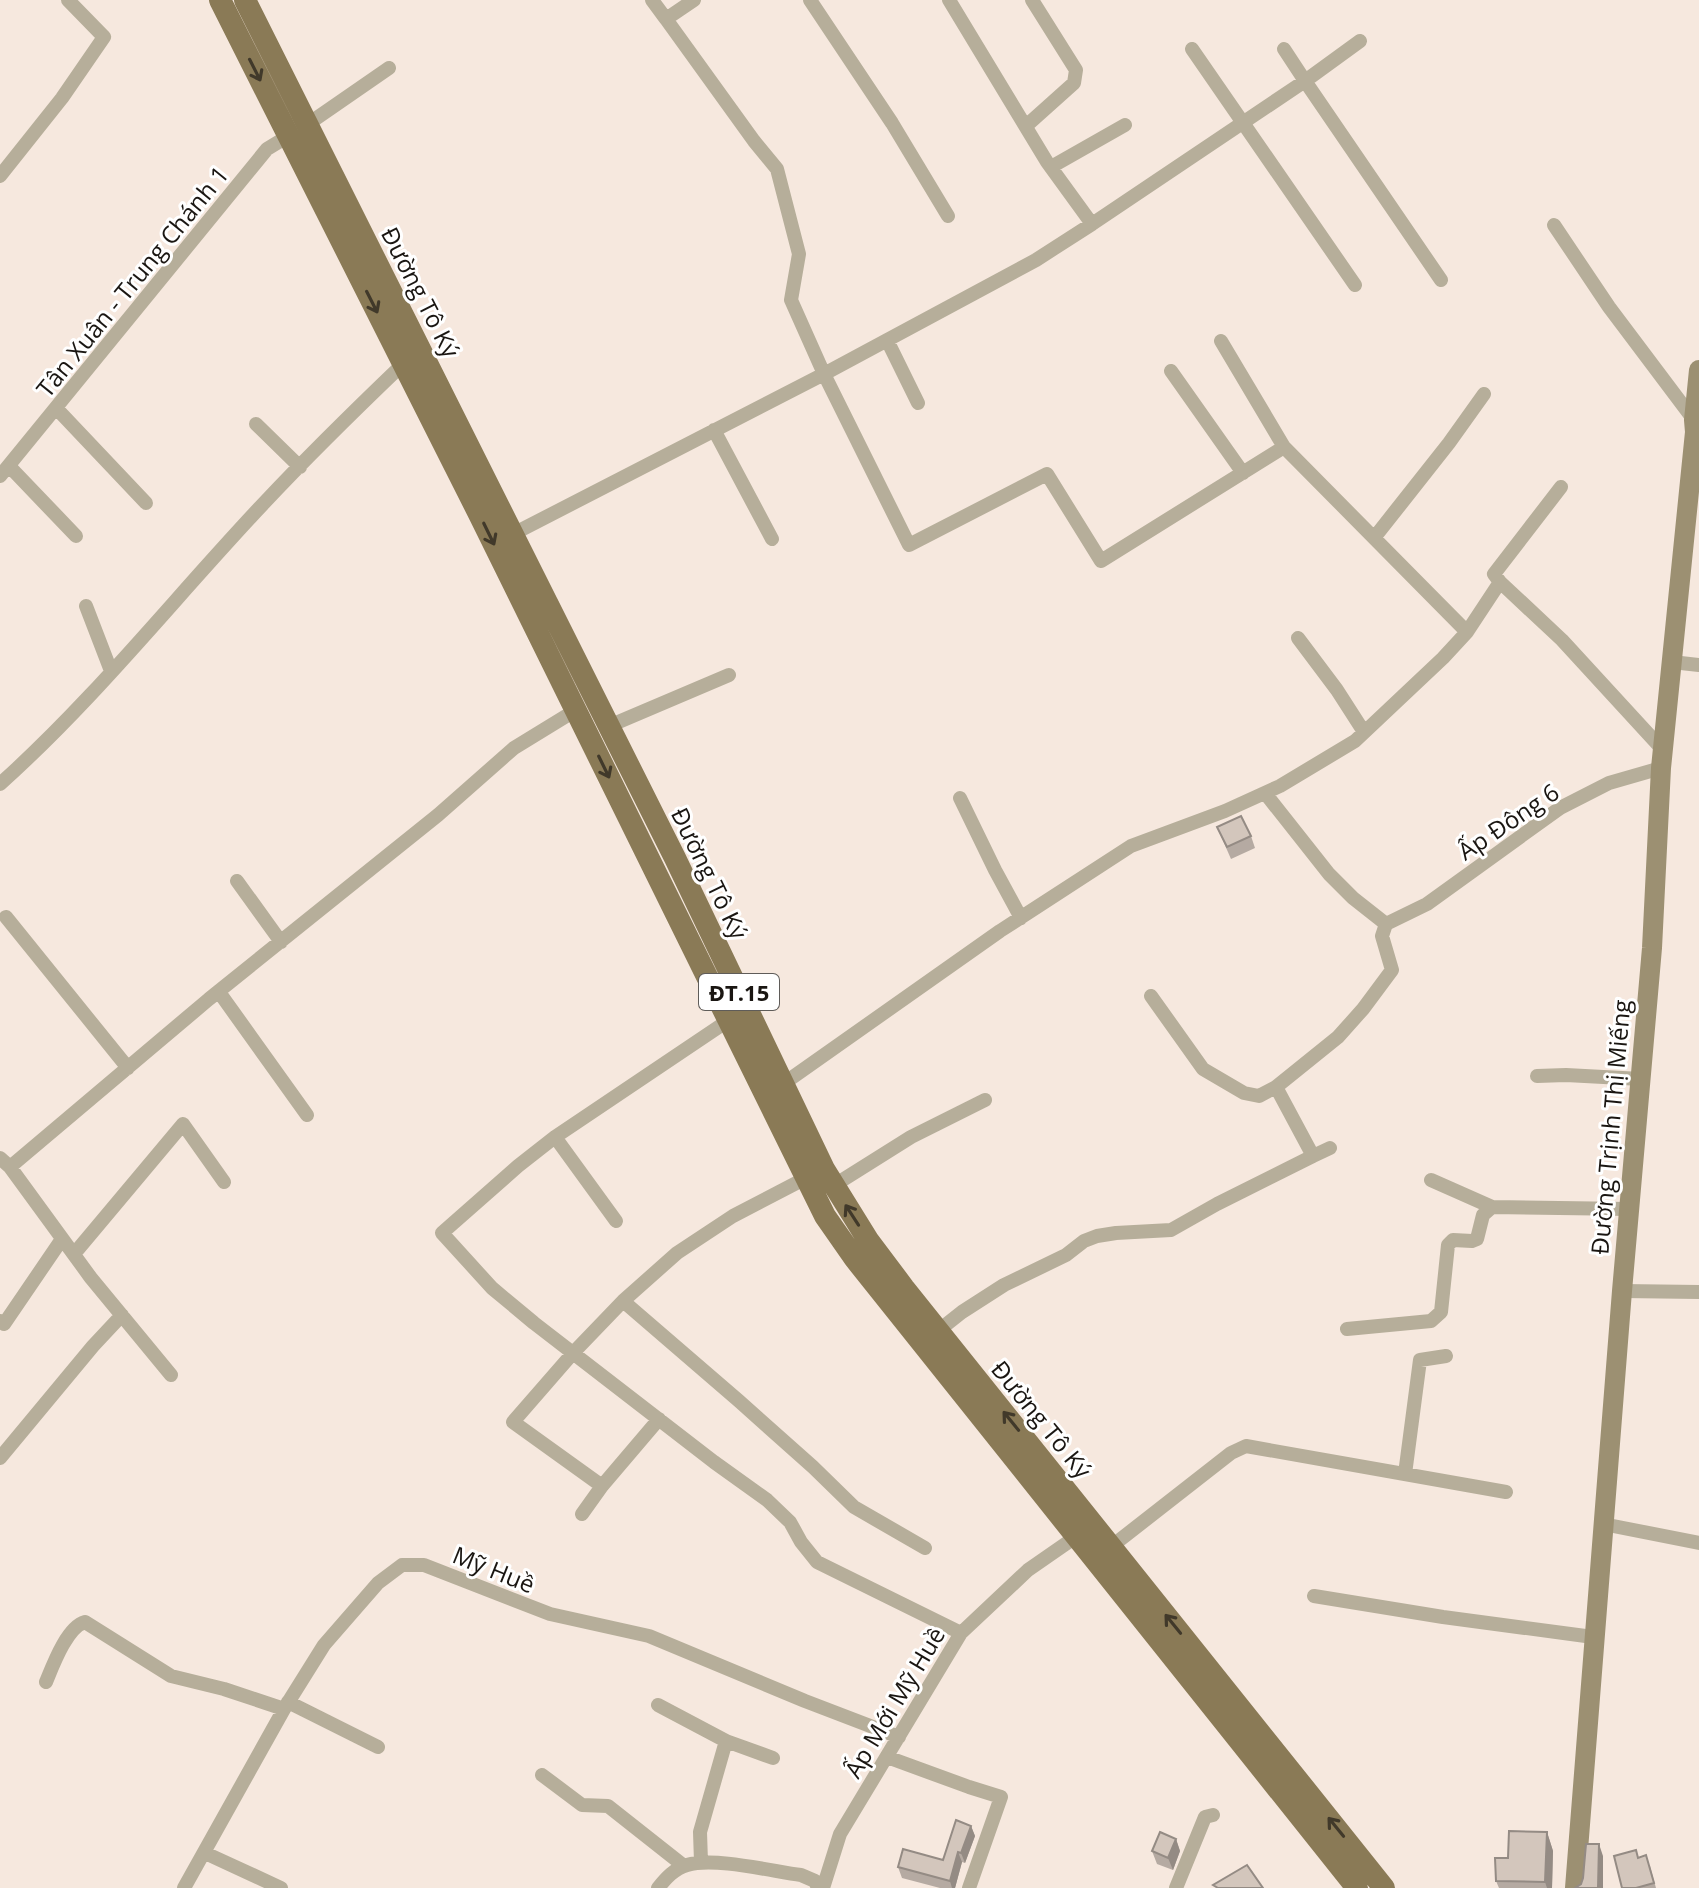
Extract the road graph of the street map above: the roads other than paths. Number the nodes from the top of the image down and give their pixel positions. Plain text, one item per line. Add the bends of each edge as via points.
1 (68, 0) edge
2 (220, 0) edge
3 (245, 0) edge
4 (652, 0) edge
5 (694, 0) edge
6 (810, 0) edge
7 (949, 0) edge
8 (1032, 0) edge
9 (666, 19) junction
10 (1360, 41) dead end
11 (1192, 49) dead end
12 (1284, 49) dead end
13 (389, 68) dead end
14 (1305, 81) junction
15 (1243, 123) junction
16 (308, 124) junction
17 (1125, 125) dead end
18 (1026, 126) junction
19 (288, 135) junction
20 (1051, 167) junction
21 (0, 176) edge
22 (948, 216) dead end
23 (1092, 224) junction
24 (1554, 225) dead end
25 (1441, 280) dead end
26 (1355, 285) dead end
27 (887, 340) junction
28 (1221, 341) dead end
29 (403, 364) junction
30 (1699, 370) edge
31 (1171, 371) dead end
32 (824, 374) junction
33 (1484, 394) dead end
34 (918, 403) dead end
35 (57, 409) junction
36 (1694, 420) junction
37 (256, 424) dead end
38 (714, 430) junction
39 (1284, 447) junction
40 (300, 467) junction
41 (4, 471) edge
42 (1243, 473) junction
43 (1561, 487) dead end
44 (146, 503) dead end
45 (513, 534) junction
46 (76, 536) dead end
47 (1374, 538) junction
48 (772, 539) dead end
49 (1500, 582) junction
50 (86, 606) dead end
51 (1467, 632) junction
52 (1298, 638) dead end
53 (1672, 662) junction
54 (1699, 665) edge
55 (111, 671) junction
56 (729, 675) dead end
57 (576, 710) junction
58 (609, 726) junction
59 (1364, 732) junction
60 (1662, 759) junction
61 (0, 784) edge
62 (1265, 793) junction
63 (960, 798) dead end
64 (237, 881) dead end
65 (6, 917) dead end
66 (1021, 918) junction
67 (1386, 924) junction
68 (281, 942) junction
69 (219, 992) junction
70 (1151, 996) dead end
71 (738, 1014) junction
72 (128, 1068) junction
73 (1537, 1076) dead end
74 (1641, 1079) junction
75 (1276, 1087) junction
76 (774, 1090) junction
77 (985, 1100) dead end
78 (307, 1115) dead end
79 (555, 1137) junction
80 (1330, 1148) dead end
81 (1313, 1156) junction
82 (5, 1163) edge
83 (806, 1178) junction
84 (1431, 1180) dead end
85 (224, 1182) dead end
86 (833, 1186) junction
87 (1492, 1207) junction
88 (1629, 1209) junction
89 (616, 1221) dead end
90 (62, 1239) junction
91 (74, 1254) junction
92 (1622, 1291) junction
93 (1699, 1292) edge
94 (623, 1301) junction
95 (122, 1315) junction
96 (1, 1324) edge
97 (1347, 1329) dead end
98 (938, 1331) junction
99 (573, 1353) junction
100 (1446, 1356) dead end
101 (171, 1375) dead end
102 (659, 1419) junction
103 (0, 1458) edge
104 (1405, 1474) junction
105 (602, 1486) junction
106 (1506, 1492) dead end
107 (582, 1514) dead end
108 (1603, 1524) junction
109 (1077, 1536) junction
110 (1699, 1543) edge
111 (1112, 1546) junction
112 (925, 1548) dead end
113 (1314, 1596) dead end
114 (961, 1633) junction
115 (1593, 1637) junction
116 (46, 1682) dead end
117 (286, 1705) junction
118 (658, 1705) dead end
119 (899, 1737) junction
120 (726, 1741) junction
121 (378, 1747) dead end
122 (887, 1757) junction
123 (773, 1758) dead end
124 (542, 1775) dead end
125 (1213, 1815) dead end
126 (205, 1853) junction
127 (701, 1862) junction
128 (684, 1866) junction
129 (184, 1888) edge
130 (281, 1888) edge
131 (658, 1888) edge
132 (820, 1888) edge
133 (969, 1888) edge
134 (1176, 1888) edge
135 (1357, 1888) edge
136 (1384, 1888) edge
137 (1575, 1888) edge

1 - 21 street via 104,37
2 -> 19 main road, Đường Tô Ký / ĐT.15
3 - 16 main road, Đường Tô Ký / ĐT.15
4 - 9 street
5 - 9 street
6 - 22 street
7 - 18 street
8 - 18 street via 1076,70 1074,83
9 - 32 street via 777,169 799,254 791,300
10 - 14 street
11 - 15 street
12 - 14 street
13 - 16 street, Tân Xuân - Trung Chánh 1
14 - 15 street
14 - 25 street
15 - 23 street
15 - 26 street
16 - 19 street, Tân Xuân - Trung Chánh 1
16 - 45 main road, Đường Tô Ký / ĐT.15
17 - 20 street
18 - 20 street
19 -> 29 main road, Đường Tô Ký / ĐT.15
19 - 35 street, Tân Xuân - Trung Chánh 1 via 267,149
20 - 23 street
23 - 27 street
24 - 36 street
27 - 32 street
27 - 34 street
28 - 39 street
29 - 40 street
29 -> 57 main road, Đường Tô Ký / ĐT.15
30 - 36 main road, Đường Trịnh Thị Miếng
31 - 42 street
32 - 38 street
32 - 42 street via 909,545 1047,474 1101,561
33 - 47 street
35 - 41 street, Tân Xuân - Trung Chánh 1
35 - 44 street
36 - 53 main road, Đường Trịnh Thị Miếng
37 - 40 street
38 - 45 street
38 - 48 street
39 - 42 street
39 - 47 street
40 - 55 street
41 - 46 street
43 - 49 street via 1494,574
45 - 58 main road, Đường Tô Ký / ĐT.15
47 - 51 street
49 - 51 street
49 - 60 street via 1562,640
50 - 55 street
51 - 59 street
52 - 59 street
53 - 54 street
53 - 60 main road, Đường Trịnh Thị Miếng
55 - 61 street
56 - 58 street
57 - 68 street via 514,748
57 -> 71 main road, Đường Tô Ký / ĐT.15
58 - 71 main road, Đường Tô Ký / ĐT.15
59 - 62 street
60 - 67 street, Ấp Đông 6 via 1560,808 1427,904
60 - 74 main road, Đường Trịnh Thị Miếng
62 - 66 street via 1131,846
62 - 67 street via 1329,874
63 - 66 street
64 - 68 street
65 - 72 street
66 - 76 street
67 - 75 street via 1382,936 1392,970 1338,1037
68 - 69 street
69 - 72 street
69 - 78 street
70 - 75 street via 1203,1069 1244,1093 1259,1096
71 - 76 main road, Đường Tô Ký / ĐT.15
71 - 79 street
72 - 82 street
73 - 74 street
74 - 88 main road, Đường Trịnh Thị Miếng
75 - 81 street
76 - 83 main road, Đường Tô Ký / ĐT.15
76 - 86 main road, Đường Tô Ký / ĐT.15
77 - 86 street via 911,1137
79 - 89 street
79 - 99 street via 442,1233 492,1288
80 - 81 street
81 - 98 street via 1171,1230 1084,1241 1004,1285
82 - 90 street
83 - 94 street via 677,1253
83 - 109 main road, Đường Tô Ký / ĐT.15 via 855,1259
84 - 87 street
85 - 91 street via 183,1124
98 -> 86 main road, Đường Tô Ký / ĐT.15
87 - 88 street
87 - 97 street via 1483,1215 1477,1239 1448,1245 1441,1312 1435,1319
88 - 92 main road, Đường Trịnh Thị Miếng
90 - 91 street
90 - 96 street
91 - 95 street
92 - 93 street
92 - 108 main road, Đường Trịnh Thị Miếng
94 - 99 street
94 - 112 street via 854,1507
95 - 101 street
95 - 103 street
111 -> 98 main road, Đường Tô Ký / ĐT.15
99 - 102 street
99 - 105 street via 513,1422
100 - 104 street via 1420,1360
102 - 105 street
102 - 114 street via 767,1500 790,1522 817,1562
104 - 106 street
104 - 111 street via 1246,1446
105 - 107 street
108 - 110 street
108 - 115 main road, Đường Trịnh Thị Miếng
109 - 114 street, Ấp Mới Mỹ Huề via 1028,1570
109 - 135 main road, Đường Tô Ký / ĐT.15
136 -> 111 main road, Đường Tô Ký / ĐT.15
113 - 115 street
114 - 119 street, Ấp Mới Mỹ Huề
115 - 137 main road, Đường Trịnh Thị Miếng
116 - 117 street via 70,1635 85,1622 171,1676
117 - 119 street, Mỹ Huề via 324,1645 378,1583 402,1565 424,1565 550,1614 649,1636
117 - 121 street
117 - 126 street, Mỹ Huề
118 - 120 street
119 - 122 street, Ấp Mới Mỹ Huề
120 - 123 street
120 - 127 street via 700,1832
122 - 132 street, Ấp Mới Mỹ Huề via 840,1834
122 - 133 street via 1001,1797
124 - 128 street via 582,1805 608,1806
125 - 134 street via 1205,1817
126 - 129 street, Mỹ Huề
126 - 130 street
127 - 128 street
127 - 132 street via 801,1875
128 - 131 street

